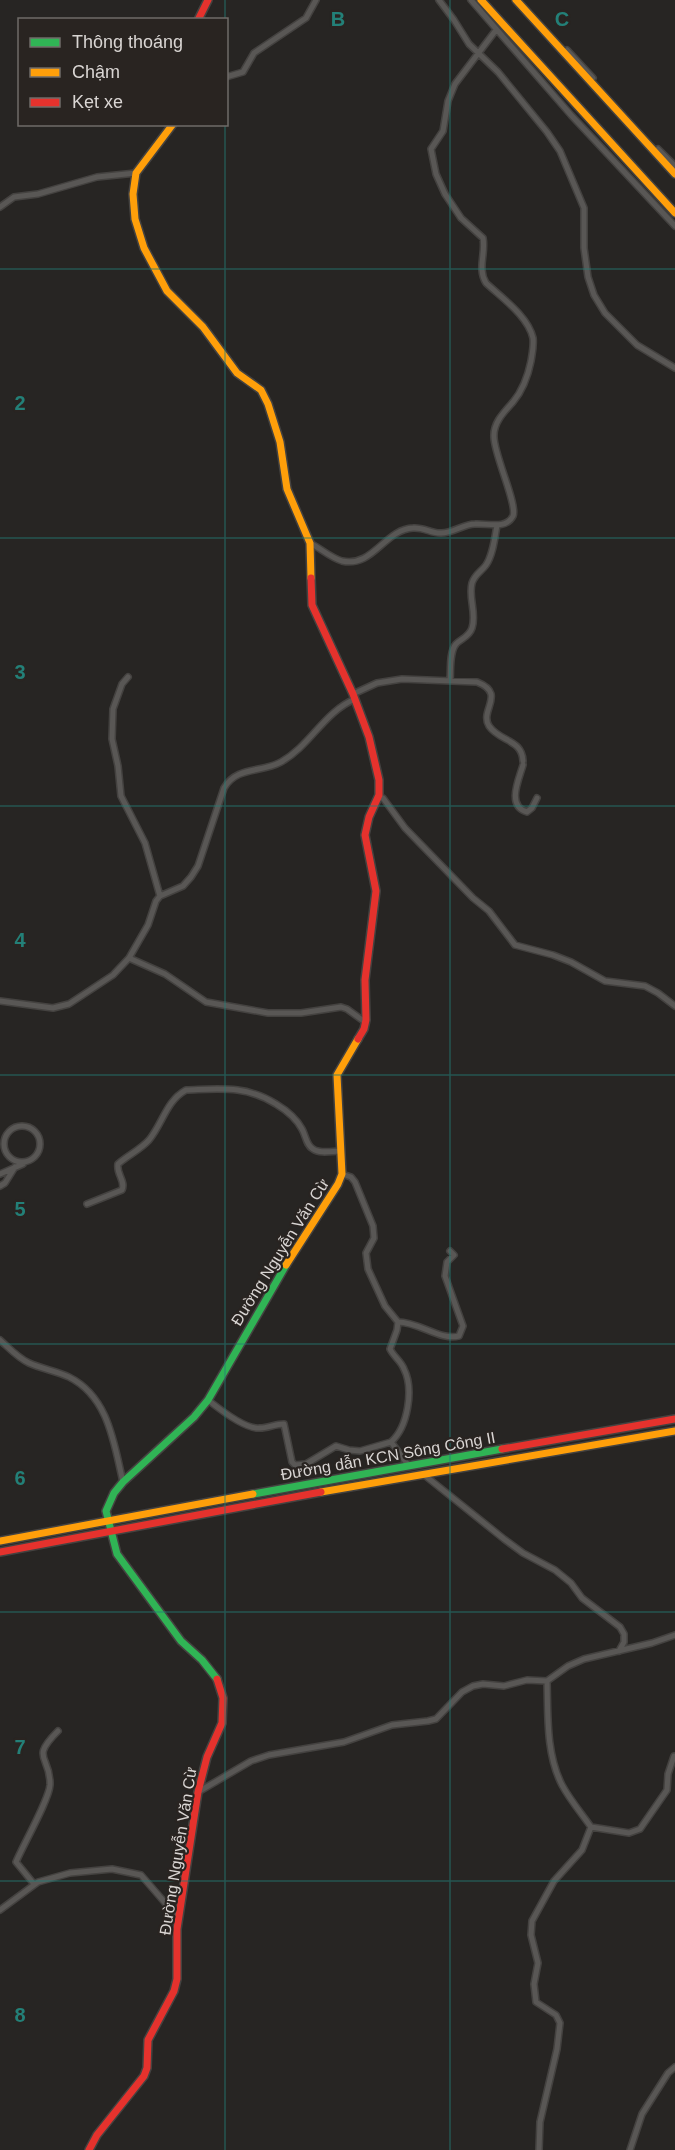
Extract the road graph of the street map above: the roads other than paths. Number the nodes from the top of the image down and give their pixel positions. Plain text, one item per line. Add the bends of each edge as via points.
1 (208, 0) edge
2 (316, 0) edge
3 (439, 0) edge
4 (471, 0) edge
5 (482, 0) edge
6 (516, 0) edge
7 (522, 0) edge
8 (199, 18) edge
9 (496, 30) junction
10 (477, 53) junction
11 (228, 76) edge
12 (171, 126) edge
13 (675, 166) edge
14 (136, 173) junction
15 (675, 174) edge
16 (0, 207) edge
17 (675, 213) edge
18 (675, 226) edge
19 (675, 368) edge
20 (497, 525) junction
21 (310, 543) junction
22 (128, 677) dead end
23 (450, 680) junction
24 (354, 697) junction
25 (378, 798) junction
26 (537, 798) dead end
27 (160, 896) junction
28 (129, 958) junction
29 (0, 1001) edge
30 (675, 1006) edge
31 (365, 1022) junction
32 (340, 1151) junction
33 (6, 1154) junction
34 (33, 1159) junction
35 (15, 1167) junction
36 (7, 1170) junction
37 (0, 1174) edge
38 (342, 1174) junction
39 (0, 1186) edge
40 (87, 1204) dead end
41 (450, 1251) dead end
42 (398, 1322) junction
43 (0, 1340) edge
44 (208, 1400) junction
45 (675, 1419) edge
46 (675, 1431) edge
47 (391, 1442) junction
48 (494, 1451) junction
49 (496, 1463) junction
50 (409, 1466) junction
51 (422, 1473) junction
52 (123, 1482) junction
53 (106, 1520) junction
54 (109, 1530) junction
55 (0, 1541) edge
56 (0, 1552) edge
57 (675, 1635) edge
58 (619, 1651) junction
59 (547, 1681) junction
60 (58, 1731) dead end
61 (674, 1756) edge
62 (198, 1792) junction
63 (591, 1827) junction
64 (34, 1884) junction
65 (0, 1910) edge
66 (179, 1916) junction
67 (675, 2067) edge
68 (89, 2150) edge
69 (539, 2150) edge
70 (630, 2150) edge

1 - 8 main road
2 - 11 street via 306,18 254,53 243,72
3 - 10 street
4 - 9 street
5 - 17 main road
6 - 15 main road
7 - 13 street
9 - 10 street
9 - 18 street
10 - 19 street via 498,72 560,151 584,208 586,269 602,307 626,336
10 - 20 street via 450,93 443,131 432,146 431,157 445,194 461,218 483,238 483,278 523,320 532,336 527,380 498,421 494,434 514,508 512,518
12 - 14 main road
14 - 16 street via 97,177 14,197
14 - 21 main road, Đường Nguyễn Văn Cừ via 135,219 144,248 167,291 203,327 237,373 266,398 280,442 287,489
20 - 21 street via 466,525 441,534 420,528 404,530 387,538 374,554 344,561
20 - 23 street via 492,551 471,584 473,627 453,649
21 - 24 main road, Đường Nguyễn Văn Cừ via 312,605
22 - 27 street via 113,708 112,739 121,796 145,843
23 - 24 street via 391,680 376,683
23 - 26 street via 477,682 488,688 492,697 489,725 522,751 523,763 515,792 517,803 527,812
24 - 25 main road, Đường Nguyễn Văn Cừ via 376,763
24 - 27 street via 282,762 242,772 228,781 191,877 183,886
25 - 30 street via 384,798 405,828 489,910 515,945 562,958 604,981 645,986
25 - 31 main road, Đường Nguyễn Văn Cừ via 365,835 376,891 365,980
27 - 28 street
28 - 29 street via 113,975 69,1004 53,1008
28 - 31 street via 165,974 206,1002 268,1012 301,1013 341,1007
31 - 32 main road, Đường Nguyễn Văn Cừ via 338,1075
32 - 38 main road, Đường Nguyễn Văn Cừ
32 - 40 street via 319,1151 308,1146 295,1119 273,1102 244,1090 186,1090 168,1106 149,1140 118,1164 123,1190
33 - 34 street via 15,1161
33 - 34 street via 4,1137 12,1128 30,1127 39,1136 40,1149
33 - 36 street
34 - 35 street
35 - 36 street
35 - 39 street
36 - 37 street
38 - 42 street via 355,1182 370,1217 374,1238 366,1253 368,1269 385,1306
38 - 44 main road, Đường Nguyễn Văn Cừ
41 - 42 street via 454,1255 447,1262 445,1276 463,1326 459,1336
42 - 47 street via 390,1349 406,1372 409,1404
43 - 52 street via 28,1363 80,1384 95,1401 110,1425
44 - 47 street via 245,1424 259,1428 284,1424 295,1465 306,1464 336,1446 369,1450
44 - 52 main road, Đường Nguyễn Văn Cừ
45 - 48 main road, Đường dẫn KCN Sông Công II
46 - 49 main road, Đường dẫn KCN Sông Công II
47 - 50 street
48 - 49 main road
48 - 50 main road, Đường dẫn KCN Sông Công II
49 - 51 main road, Đường dẫn KCN Sông Công II
50 - 53 main road, Đường dẫn KCN Sông Công II
51 - 54 main road, Đường dẫn KCN Sông Công II
51 - 58 street via 507,1541 555,1570 582,1598 620,1627 624,1642
52 - 53 main road, Đường Nguyễn Văn Cừ via 106,1506
53 - 54 main road, Đường Nguyễn Văn Cừ
53 - 55 main road, Đường dẫn KCN Sông Công II
54 - 56 main road, Đường dẫn KCN Sông Công II
54 - 62 main road, Đường Nguyễn Văn Cừ via 125,1566 181,1641 219,1682 222,1723
57 - 58 street
58 - 59 street via 584,1659
59 - 62 street via 473,1686 436,1719 392,1725 344,1742 269,1755
59 - 63 street via 549,1737 555,1765 562,1785
60 - 64 street via 43,1750 49,1776 48,1794 16,1862
61 - 63 street via 668,1790 640,1829 628,1833
62 - 66 main road, Đường Nguyễn Văn Cừ
63 - 69 street via 582,1850 550,1886 531,1927 538,1963 534,1995 538,2005 556,2014 560,2023 540,2122
64 - 65 street
64 - 66 street via 83,1871 134,1872 146,1879
66 - 68 main road, Đường Nguyễn Văn Cừ via 177,1979 148,2040 144,2076
67 - 70 street via 642,2114

